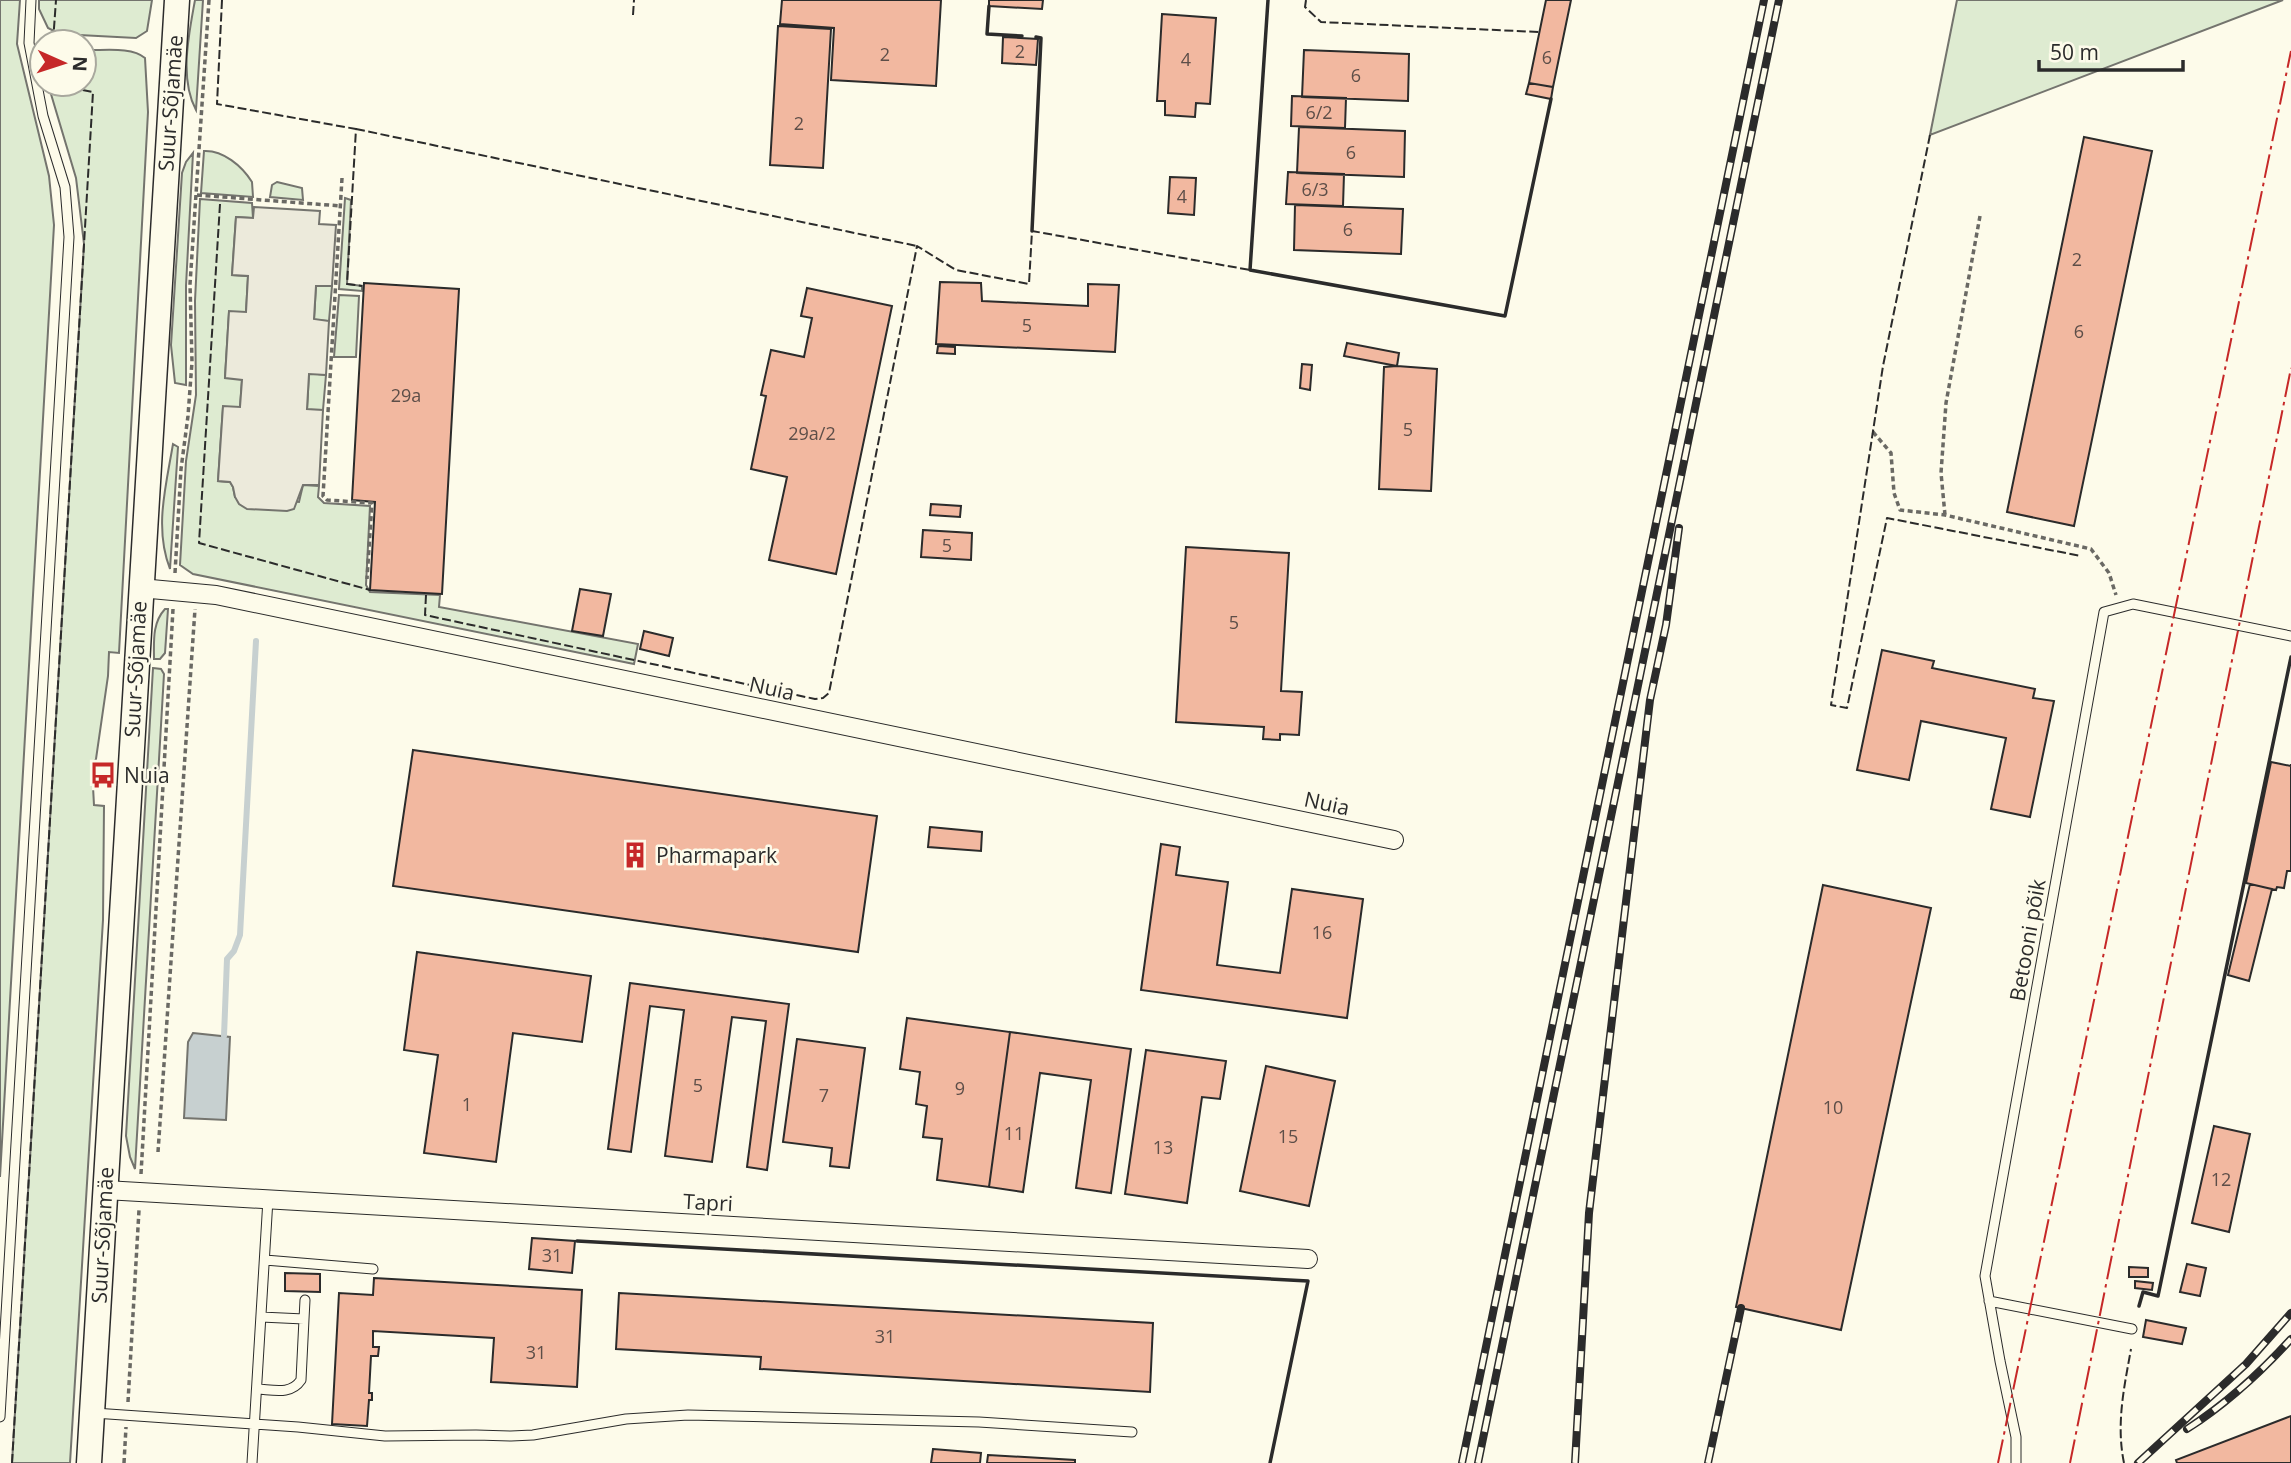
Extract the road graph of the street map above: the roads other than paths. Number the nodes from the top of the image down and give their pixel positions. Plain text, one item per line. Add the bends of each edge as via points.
1 (32, 0) edge
2 (177, 0) edge
3 (140, 588) junction
4 (2291, 636) edge
5 (1394, 840) dead end
6 (105, 1190) junction
7 (268, 1199) junction
8 (1308, 1259) dead end
9 (265, 1260) junction
10 (373, 1269) dead end
11 (305, 1300) dead end
12 (1989, 1301) junction
13 (261, 1317) junction
14 (304, 1319) junction
15 (2132, 1329) dead end
16 (258, 1389) junction
17 (92, 1413) junction
18 (0, 1417) edge
19 (255, 1423) junction
20 (1132, 1432) dead end
21 (89, 1463) edge
22 (252, 1463) edge
23 (2016, 1463) edge

1 - 18 lane via 29,43 43,116 65,187 69,237
2 - 3 main road, Suur-Sõjamäe
3 - 5 street, Nuia via 216,595
3 - 6 main road, Suur-Sõjamäe
4 - 12 lane, Betooni põik via 2133,604 2104,612 1985,1276
6 - 7 street, Tapri
6 - 17 main road, Suur-Sõjamäe
7 - 8 street, Tapri
7 - 9 lane
9 - 10 lane
9 - 13 lane
11 - 14 lane
12 - 15 lane
12 - 23 lane, Betooni põik via 2016,1437
13 - 14 lane
13 - 16 lane
14 - 16 lane via 301,1380 296,1388
16 - 19 lane
17 - 19 lane
17 - 21 main road, Suur-Sõjamäe
19 - 20 lane via 384,1436 511,1436 688,1415 979,1422
19 - 22 lane

